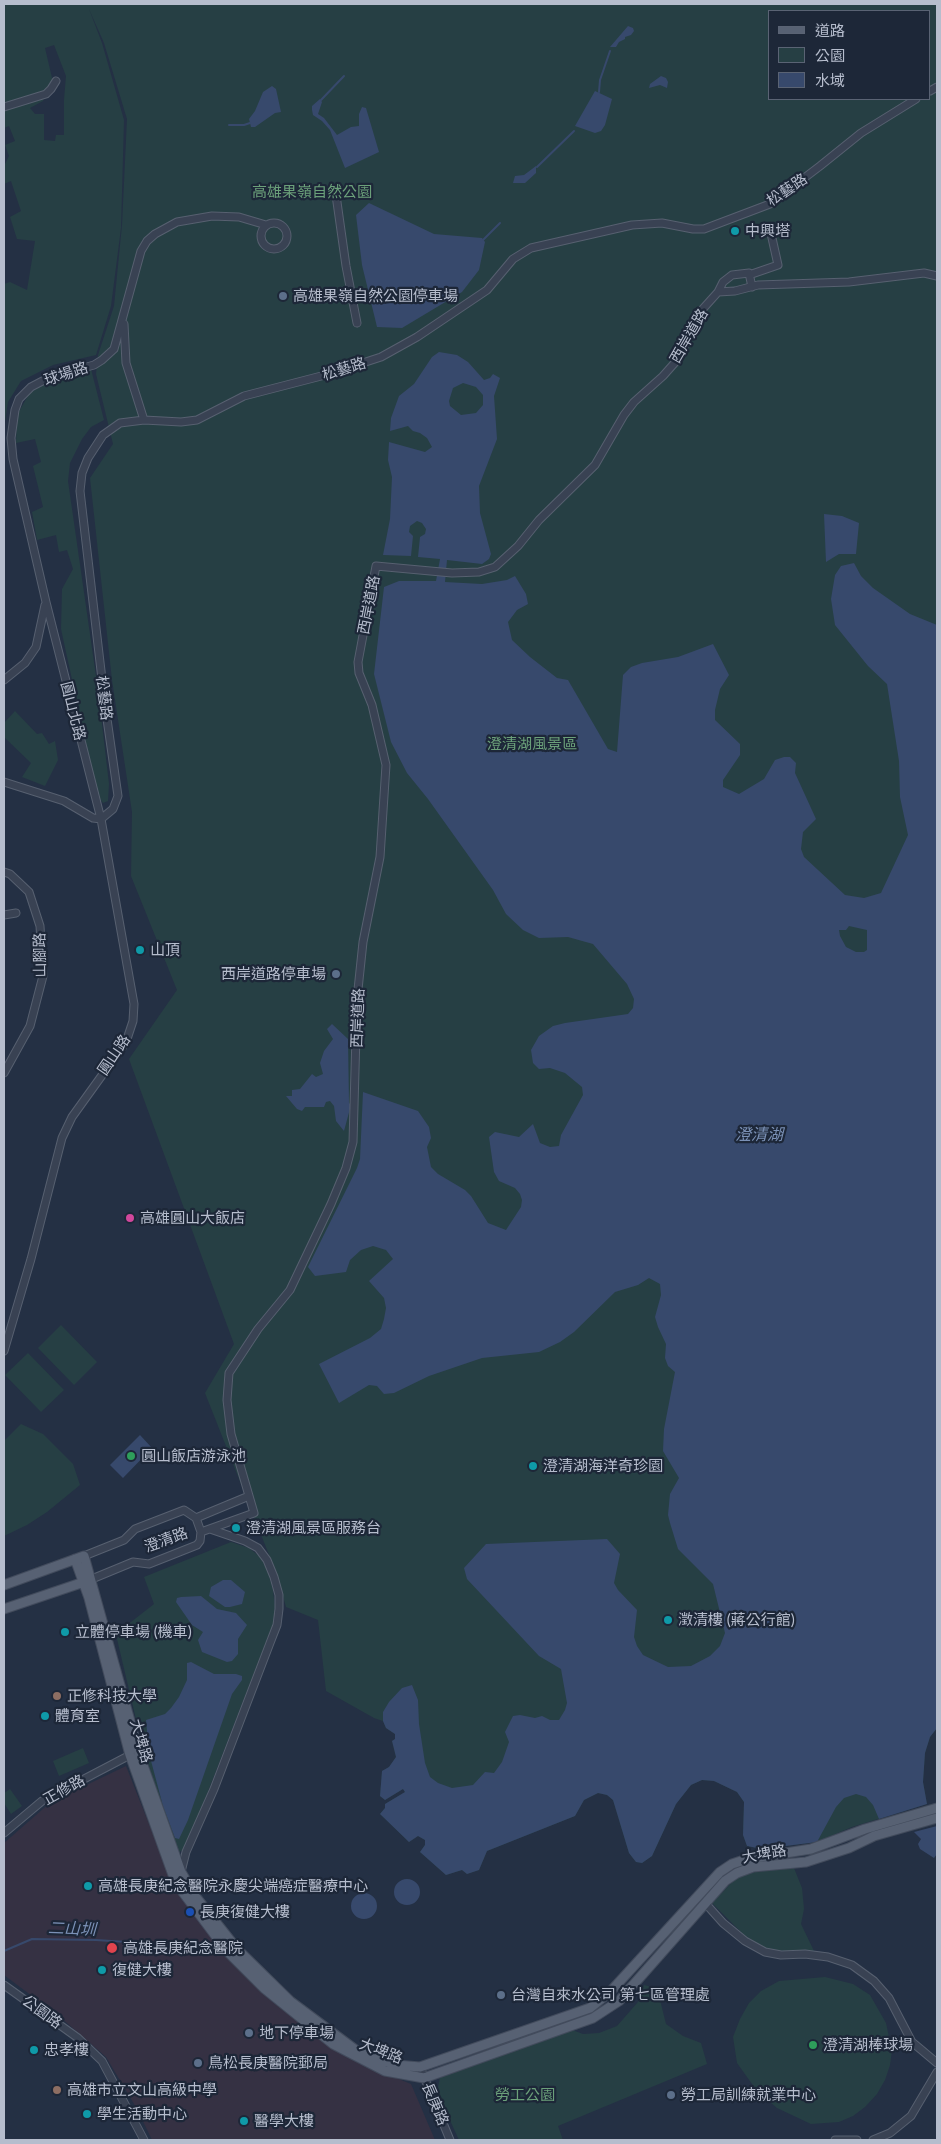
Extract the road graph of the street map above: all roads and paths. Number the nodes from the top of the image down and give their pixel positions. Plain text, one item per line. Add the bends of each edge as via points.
1 (56, 80) dead end
2 (914, 100) edge
3 (4, 107) edge
4 (336, 195) dead end
5 (266, 225) dead end
6 (770, 229) dead end
7 (750, 275) junction
8 (937, 276) edge
9 (752, 286) junction
10 (718, 292) junction
11 (123, 316) junction
12 (357, 323) dead end
13 (144, 420) junction
14 (170, 421) junction
15 (127, 422) junction
16 (46, 602) junction
17 (4, 680) edge
18 (4, 782) edge
19 (101, 819) junction
20 (4, 872) edge
21 (16, 913) dead end
22 (4, 915) edge
23 (4, 1073) edge
24 (4, 1351) edge
25 (249, 1496) junction
26 (196, 1518) junction
27 (210, 1529) junction
28 (201, 1532) junction
29 (80, 1558) junction
30 (88, 1581) junction
31 (4, 1584) edge
32 (4, 1609) edge
33 (130, 1755) junction
34 (937, 1808) edge
35 (937, 1818) edge
36 (4, 1833) edge
37 (181, 1872) junction
38 (706, 1904) junction
39 (4, 1985) edge
40 (937, 2063) edge
41 (420, 2068) junction
42 (937, 2072) edge
43 (424, 2078) junction
44 (144, 2140) edge
45 (450, 2140) edge
46 (834, 2140) edge
47 (857, 2140) edge
48 (873, 2140) edge

1 - 3 street via 46,94
2 - 14 street, 松藝路 via 861,133 770,204 704,229 662,223 632,225 531,248 513,259 487,290 381,357 244,396 197,420
4 - 12 street
5 - 11 street, 球場路 via 249,219 212,216 166,227 141,251
6 - 7 street, 西岸道路 via 778,265
7 - 9 street
7 - 10 street, 西岸道路 via 730,276
8 - 9 street via 924,273 849,282
9 - 10 street
10 - 25 street, 西岸道路 via 700,312 679,358 634,402 595,465 495,567 478,572 452,573 376,566 358,662 386,765 380,857 363,942 357,999 353,1142 331,1204 290,1290 258,1329 229,1373 227,1400 231,1434
11 - 13 street via 126,363
11 - 16 street, 球場路 via 114,349 108,356 94,365 40,381 25,392 15,410 11,438 13,459
13 - 14 street, 松藝路
13 - 15 street, 松藝路
14 - 15 street
15 - 19 street, 松藝路 via 112,428 94,447 82,473 80,491 118,796 113,809
16 - 17 street, 球場路 via 36,647 24,663
16 - 19 street, 圓山北路
18 - 19 street via 64,801 93,818
19 - 24 street, 圓山路 via 134,1004 134,1021 126,1042 72,1117 62,1138
20 - 23 street, 山腳路 via 28,892 40,926 43,976 30,1026
21 - 22 street
25 - 26 street
25 - 27 street via 254,1513
26 - 28 street, 澄清路
26 - 29 street, 澄清路 via 184,1510 135,1528 124,1540
27 - 28 street
27 - 37 street via 258,1548 274,1577 280,1609 267,1652 186,1852
28 - 30 street, 澄清路 via 197,1545 149,1564 133,1562
29 - 30 main road, 大埤路
29 - 31 main road, 澄清路
30 - 32 main road, 澄清路
30 - 33 main road, 大埤路
30 - 37 main road, 大埤路 via 140,1757
33 - 36 street, 正修路 via 42,1801
33 - 43 main road, 大埤路 via 173,1875 227,1951 265,1989 333,2044 385,2071
34 - 41 main road, 大埤路 via 865,1829 811,1850 732,1864 720,1872 610,1992 590,2008
35 - 38 main road, 大埤路 via 874,1836 806,1862 753,1867 725,1881
37 - 41 main road, 大埤路 via 195,1896 236,1949 290,2001 357,2051 396,2065
38 - 40 street via 745,1941 765,1952 828,1957 852,1965 874,1981 889,1998 912,2042
38 - 43 main road, 大埤路 via 619,2001 592,2018
39 - 44 street, 公園路 via 78,2038 102,2061
41 - 43 street, 長庚路
42 - 48 street via 911,2116 890,2133
43 - 45 street, 長庚路
46 - 47 street

